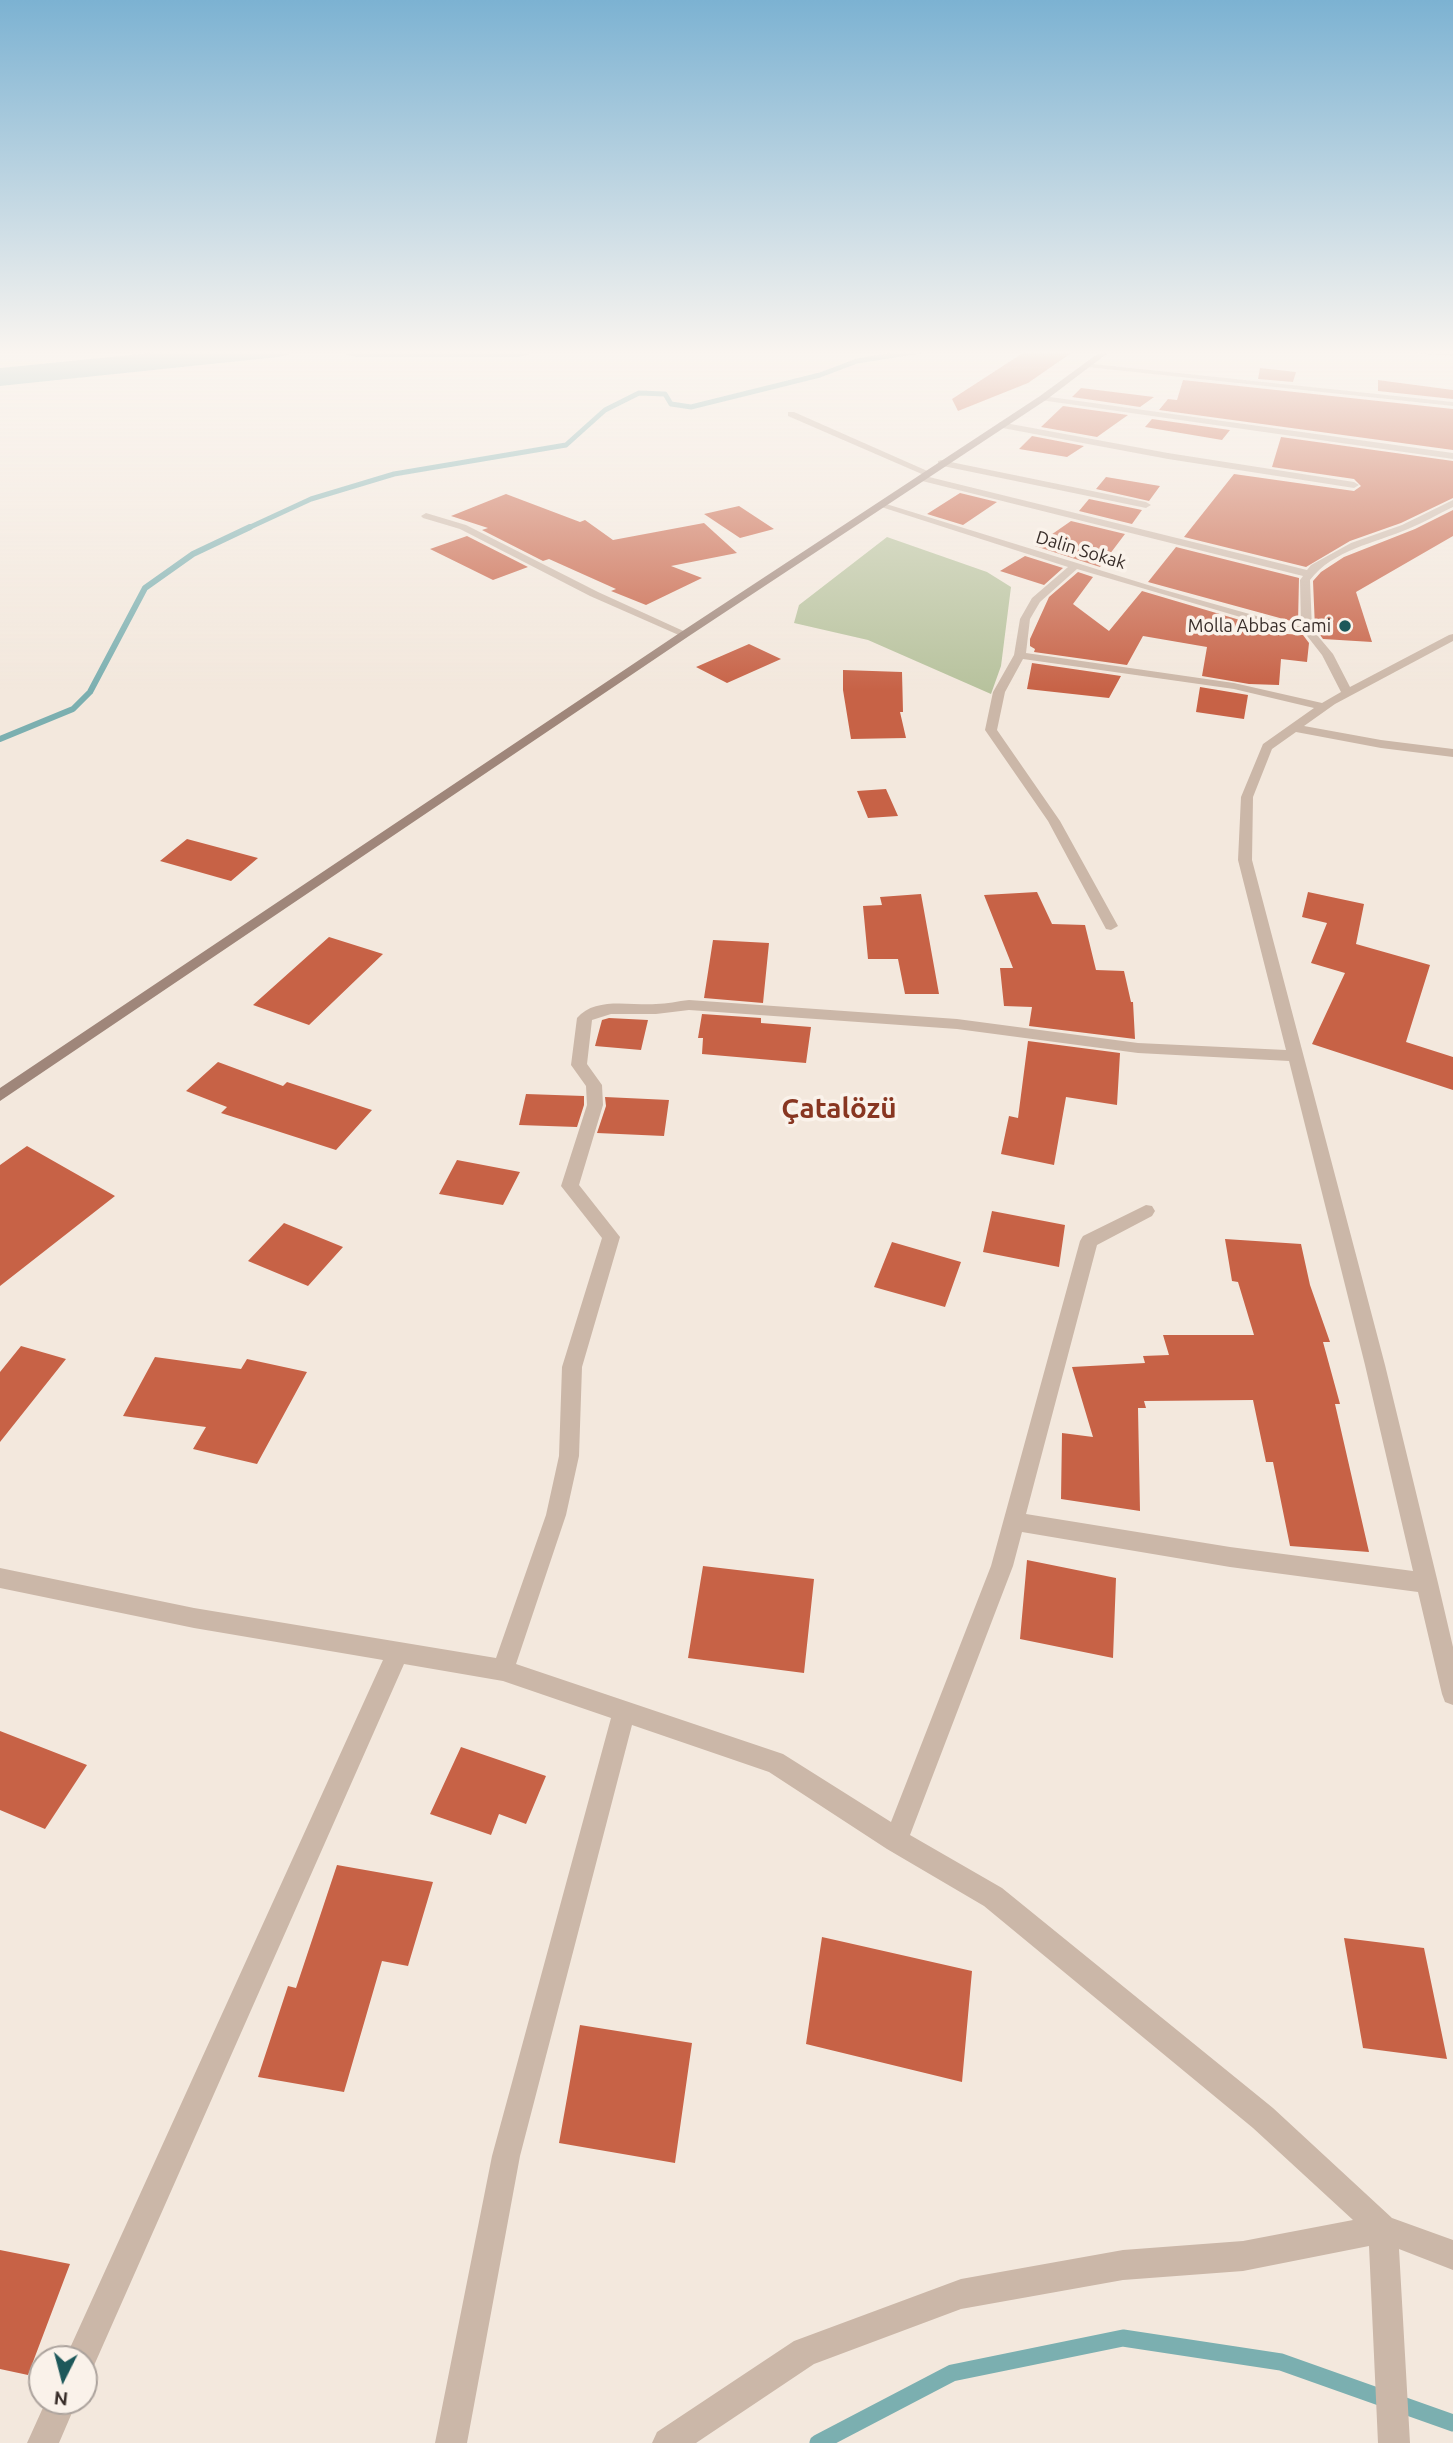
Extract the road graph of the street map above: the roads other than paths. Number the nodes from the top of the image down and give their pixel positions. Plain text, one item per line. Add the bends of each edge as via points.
1 (896, 463) edge
2 (941, 463) joint
3 (1213, 463) edge
4 (924, 476) junction
5 (1354, 485) dead end
6 (1453, 503) edge
7 (880, 505) junction
8 (1146, 505) dead end
9 (426, 516) dead end
10 (1075, 566) junction
11 (1309, 574) junction
12 (1307, 629) junction
13 (685, 634) junction
14 (1453, 638) edge
15 (1020, 655) junction
16 (1347, 693) junction
17 (1323, 707) junction
18 (1294, 728) junction
19 (1453, 753) edge
20 (1111, 926) dead end
21 (1294, 1056) junction
22 (0, 1096) edge
23 (1146, 1211) dead end
24 (1013, 1521) junction
25 (0, 1578) edge
26 (1427, 1583) junction
27 (397, 1654) junction
28 (503, 1670) junction
29 (1453, 1693) edge
30 (624, 1712) junction
31 (896, 1840) junction
32 (1383, 2229) junction
33 (1453, 2255) edge
34 (87, 2345) edge
35 (56, 2415) edge
36 (1394, 2438) edge
37 (43, 2443) edge
38 (451, 2443) edge
39 (668, 2443) edge

1 - 4 street
2 - 4 main road
2 - 8 street
3 - 5 street
4 - 7 main road
4 - 11 street
6 - 11 street via 1354,545
7 - 10 street, Dalin Sokak
7 - 13 main road
9 - 13 street via 463,527
10 - 12 street, Dalin Sokak via 1292,629
10 - 15 street via 1036,600 1025,619
11 - 12 street via 1305,580
12 - 16 street via 1327,654
13 - 22 main road
14 - 16 street
15 - 17 street via 1234,686
15 - 20 street via 999,692 991,730 1054,821
16 - 17 street
17 - 18 street
18 - 19 street
18 - 21 street via 1267,747 1247,797 1245,860
21 - 26 street
21 - 28 street via 1138,1048 957,1024 689,1005 608,1008 586,1017 579,1065 594,1085 595,1105 570,1186 611,1237 572,1367 569,1456 556,1515
23 - 24 street via 1089,1241
24 - 26 street
24 - 31 street via 1002,1566
25 - 27 street via 194,1619
26 - 29 street
27 - 28 street
27 - 34 street
28 - 30 street
30 - 31 street via 775,1762
30 - 38 street via 506,2156
31 - 32 street via 993,1897 1263,2118
32 - 33 street
32 - 36 street
32 - 39 street via 1243,2256 1124,2265 961,2294 805,2352
35 - 37 street

